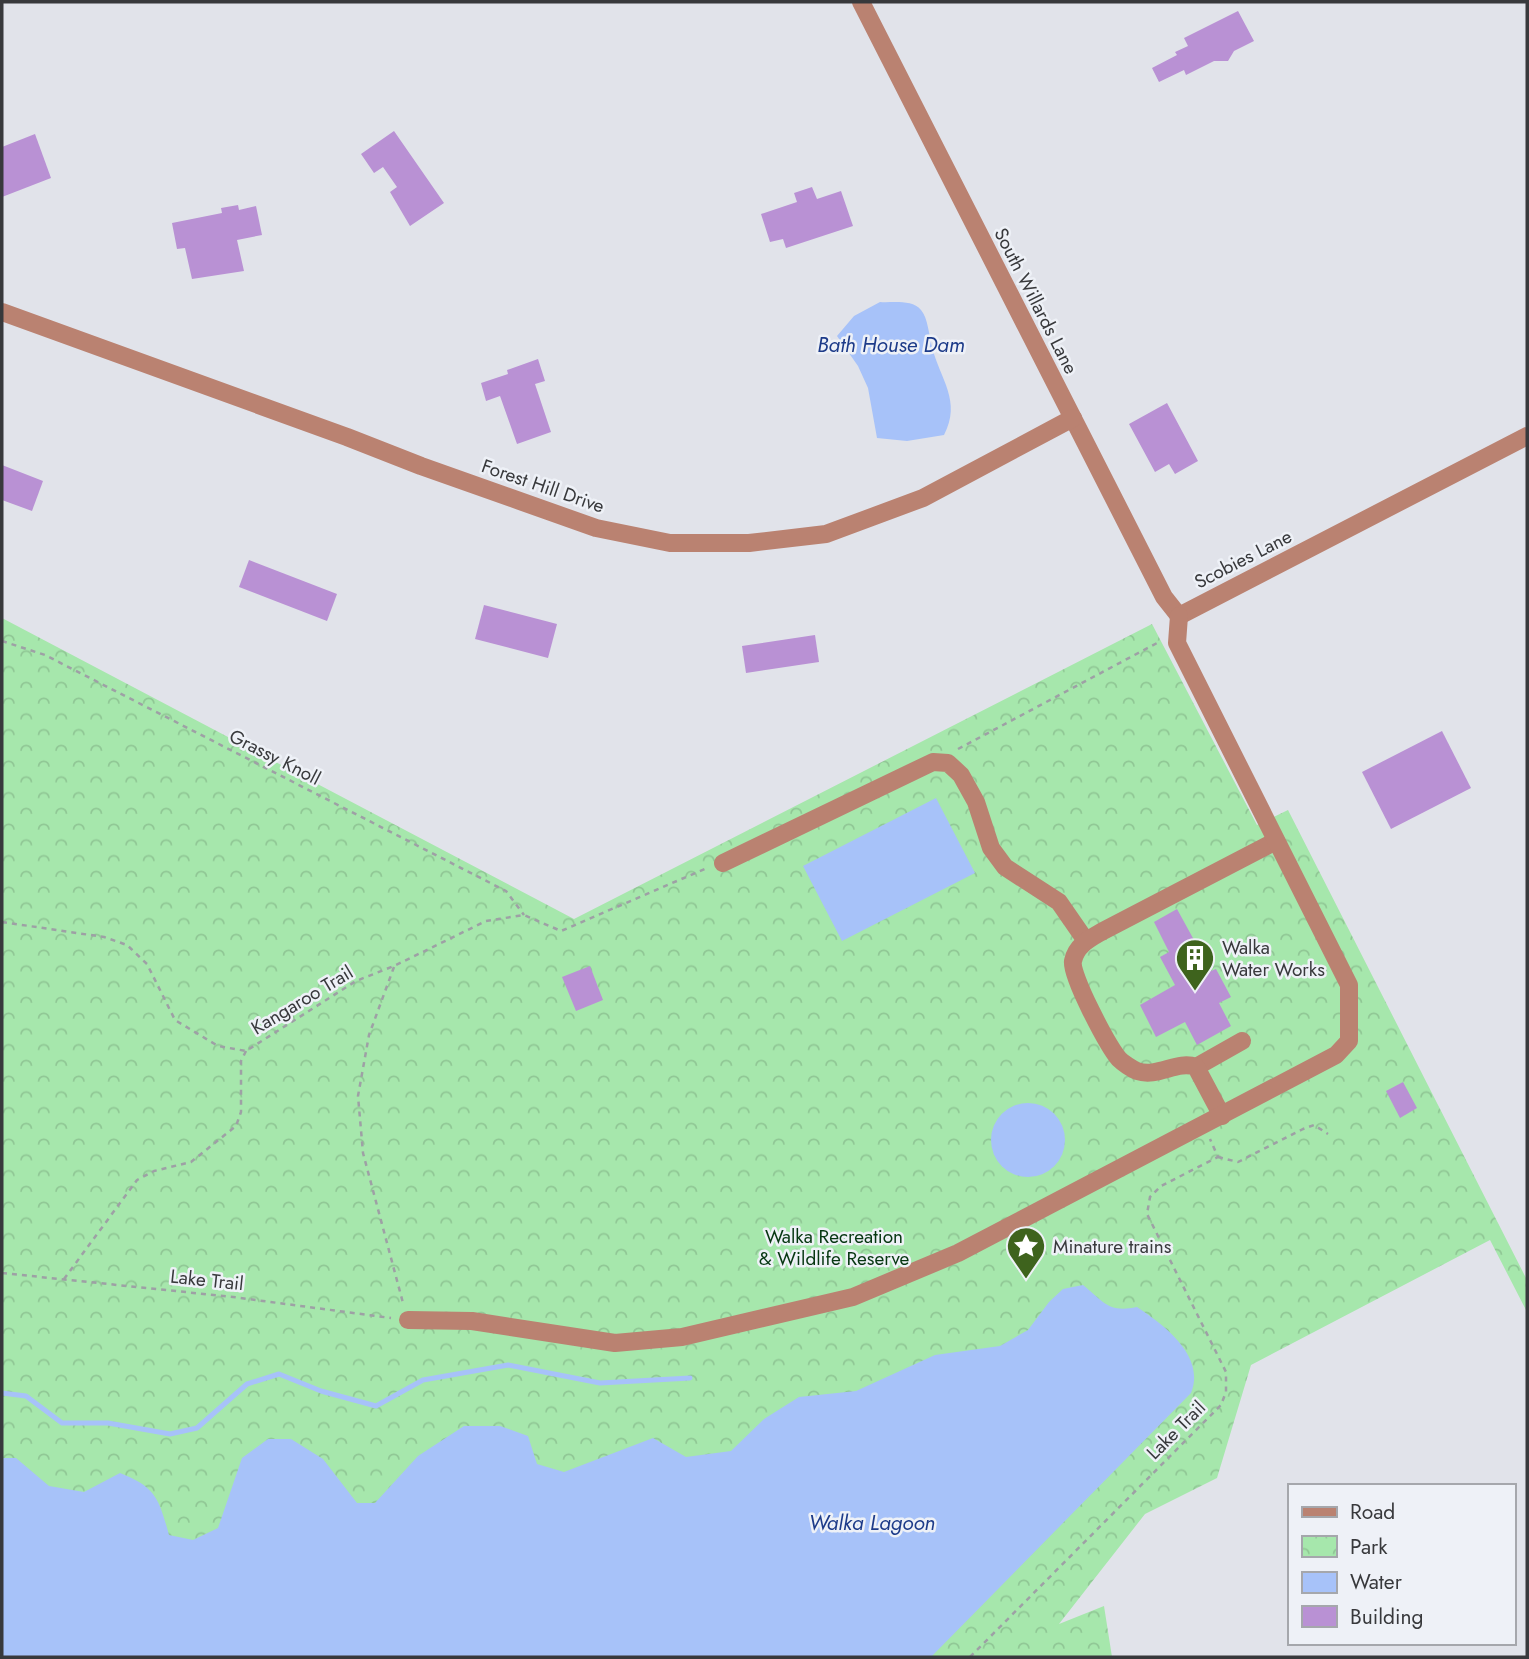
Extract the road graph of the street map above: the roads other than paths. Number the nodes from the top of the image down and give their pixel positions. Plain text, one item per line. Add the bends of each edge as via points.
1 (860, 2) edge
2 (2, 312) edge
3 (1073, 418) junction
4 (1527, 436) edge
5 (1177, 624) junction
6 (1276, 841) junction
7 (723, 863) road end
8 (1086, 941) junction
9 (1242, 1041) dead end
10 (1196, 1067) junction
11 (1222, 1116) junction
12 (408, 1320) road end

1 - 3 street, South Willards Lane
2 - 3 street, Forest Hill Drive via 596,528 670,543 749,543 826,534 923,498
3 - 5 street, South Willards Lane
4 - 5 street, Scobies Lane
5 - 6 street via 1177,643
6 - 8 street
6 - 11 street via 1349,985 1349,1041 1336,1055
7 - 8 street via 933,762 948,763 961,775 976,802 991,848 1005,867 1059,902
8 - 10 street via 1072,962 1075,978 1121,1061 1138,1071 1161,1072 1187,1063
9 - 10 street
10 - 11 street
11 - 12 street via 958,1253 853,1297 805,1310 682,1337 615,1343 472,1321

